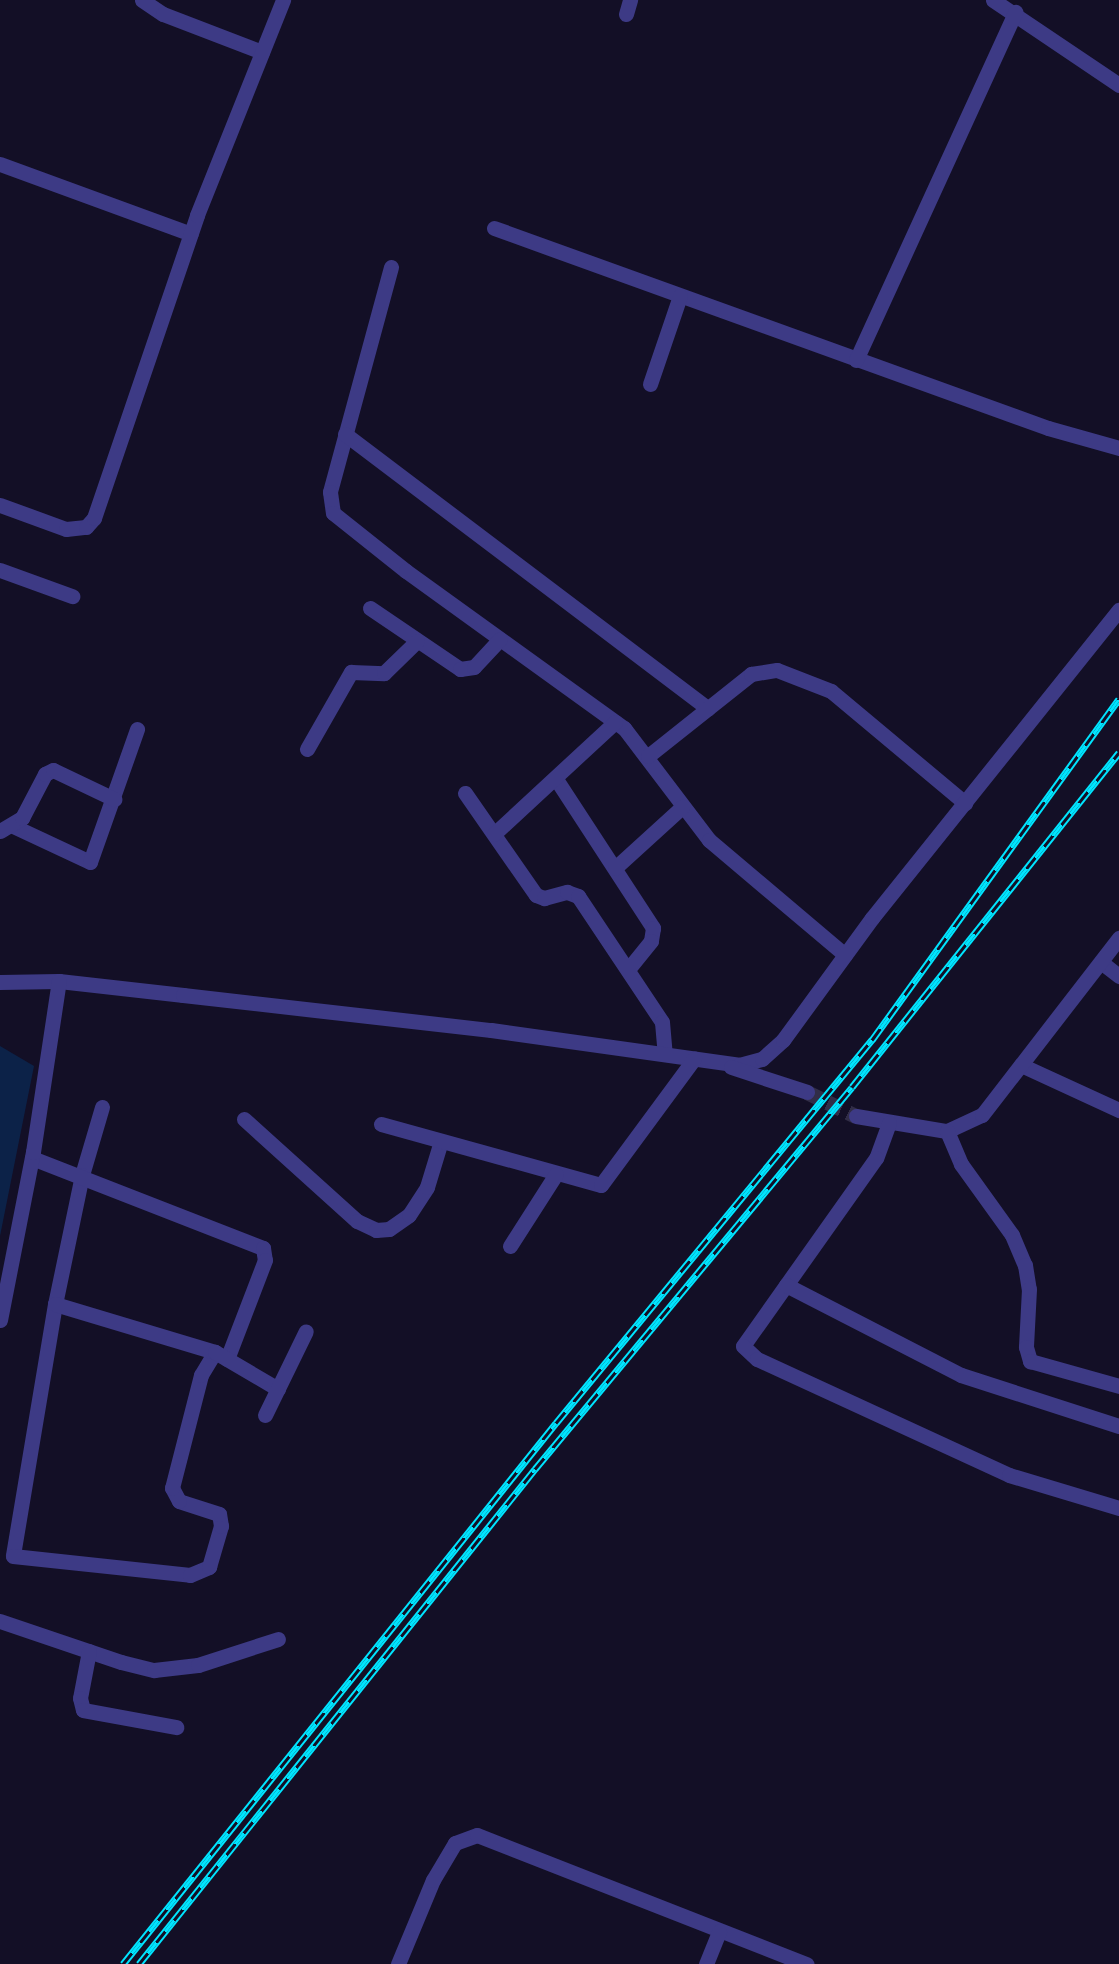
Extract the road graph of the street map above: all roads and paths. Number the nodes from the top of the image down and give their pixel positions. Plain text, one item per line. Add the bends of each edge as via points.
1 (142, 0) edge
2 (283, 0) edge
3 (993, 0) edge
4 (1015, 12) junction
5 (262, 52) junction
6 (1119, 85) edge
7 (0, 164) edge
8 (494, 228) dead end
9 (191, 234) junction
10 (391, 267) dead end
11 (680, 296) junction
12 (856, 360) junction
13 (650, 384) dead end
14 (345, 434) junction
15 (1119, 448) edge
16 (0, 505) edge
17 (0, 570) edge
18 (72, 596) dead end
19 (370, 608) dead end
20 (1119, 610) edge
21 (500, 639) junction
22 (417, 641) junction
23 (708, 709) junction
24 (615, 722) junction
25 (137, 729) dead end
26 (307, 749) dead end
27 (648, 756) junction
28 (556, 779) junction
29 (465, 793) dead end
30 (114, 799) junction
31 (964, 803) junction
32 (682, 807) junction
33 (7, 828) edge
34 (494, 834) junction
35 (615, 868) junction
36 (1119, 938) edge
37 (845, 955) junction
38 (1101, 962) junction
39 (628, 969) junction
40 (1119, 976) edge
41 (59, 981) junction
42 (0, 982) edge
43 (665, 1054) junction
44 (694, 1059) junction
45 (717, 1062) junction
46 (1021, 1065) junction
47 (807, 1092) tunnel mouth
48 (102, 1107) dead end
49 (1119, 1110) edge
50 (855, 1116) tunnel mouth
51 (244, 1119) dead end
52 (889, 1123) junction
53 (381, 1124) dead end
54 (947, 1131) junction
55 (441, 1141) junction
56 (32, 1158) junction
57 (556, 1174) junction
58 (82, 1175) junction
59 (510, 1246) dead end
60 (786, 1286) junction
61 (55, 1304) junction
62 (0, 1320) edge
63 (306, 1331) dead end
64 (221, 1355) junction
65 (1119, 1386) edge
66 (278, 1389) junction
67 (265, 1415) dead end
68 (1119, 1426) edge
69 (1119, 1508) edge
70 (0, 1621) edge
71 (278, 1639) dead end
72 (89, 1651) junction
73 (176, 1727) dead end
74 (719, 1932) junction
75 (398, 1964) edge
76 (706, 1964) edge
77 (807, 1964) edge

1 - 5 street via 163,14
2 - 5 street
3 - 4 street
4 - 6 street
4 - 12 street
5 - 9 street
7 - 9 street
8 - 11 street
9 - 16 street via 94,518 86,527 66,529
10 - 14 street
11 - 12 street
11 - 13 street
12 - 15 street via 1048,428
14 - 21 street via 330,492 333,513
14 - 23 street
17 - 18 street
19 - 22 street
20 - 31 street
21 - 22 street via 467,670 452,666
21 - 24 street
22 - 26 street via 384,673 351,672
23 - 27 street
23 - 31 street via 751,674 762,670 777,670 818,684
24 - 27 street
24 - 28 street
25 - 30 street
27 - 32 street
28 - 34 street
28 - 35 street
29 - 34 street
30 - 33 street via 53,770 45,774 22,818
30 - 33 street via 90,861
31 - 37 street
32 - 35 street
32 - 37 street via 735,865
34 - 39 street via 536,895 544,898 567,892 578,896
35 - 39 street via 653,928 651,941
36 - 38 street
37 - 45 street via 783,1040 762,1059 739,1065
38 - 40 street
38 - 46 street
39 - 43 street via 662,1022
41 - 42 street
41 - 43 street
41 - 56 street
43 - 44 street
44 - 45 street
44 - 57 street via 606,1183 595,1186
45 - 47 street
46 - 49 street
46 - 54 street via 982,1115
48 - 58 street
50 - 52 street
51 - 55 street via 357,1221 376,1230 389,1229 409,1215 427,1187
52 - 54 street
52 - 60 street via 876,1158
53 - 55 street
54 - 65 street via 961,1164 1012,1235 1024,1265 1029,1289 1026,1347 1030,1361
55 - 57 street
56 - 58 street
56 - 62 street
57 - 59 street
58 - 61 street
58 - 64 street via 263,1248 265,1260
60 - 68 street via 961,1375
60 - 69 street via 743,1346 757,1359 1009,1475
61 - 64 street
61 - 64 street via 12,1549 13,1556 19,1559 190,1575 209,1567 221,1526 219,1514 179,1501 172,1488 201,1375
63 - 66 street
64 - 66 street
66 - 67 street
70 - 72 street
71 - 72 street via 198,1665 171,1669 121,1662
72 - 73 street via 80,1698 83,1710
74 - 75 street via 477,1835 455,1843 433,1880
74 - 76 street
74 - 77 street

